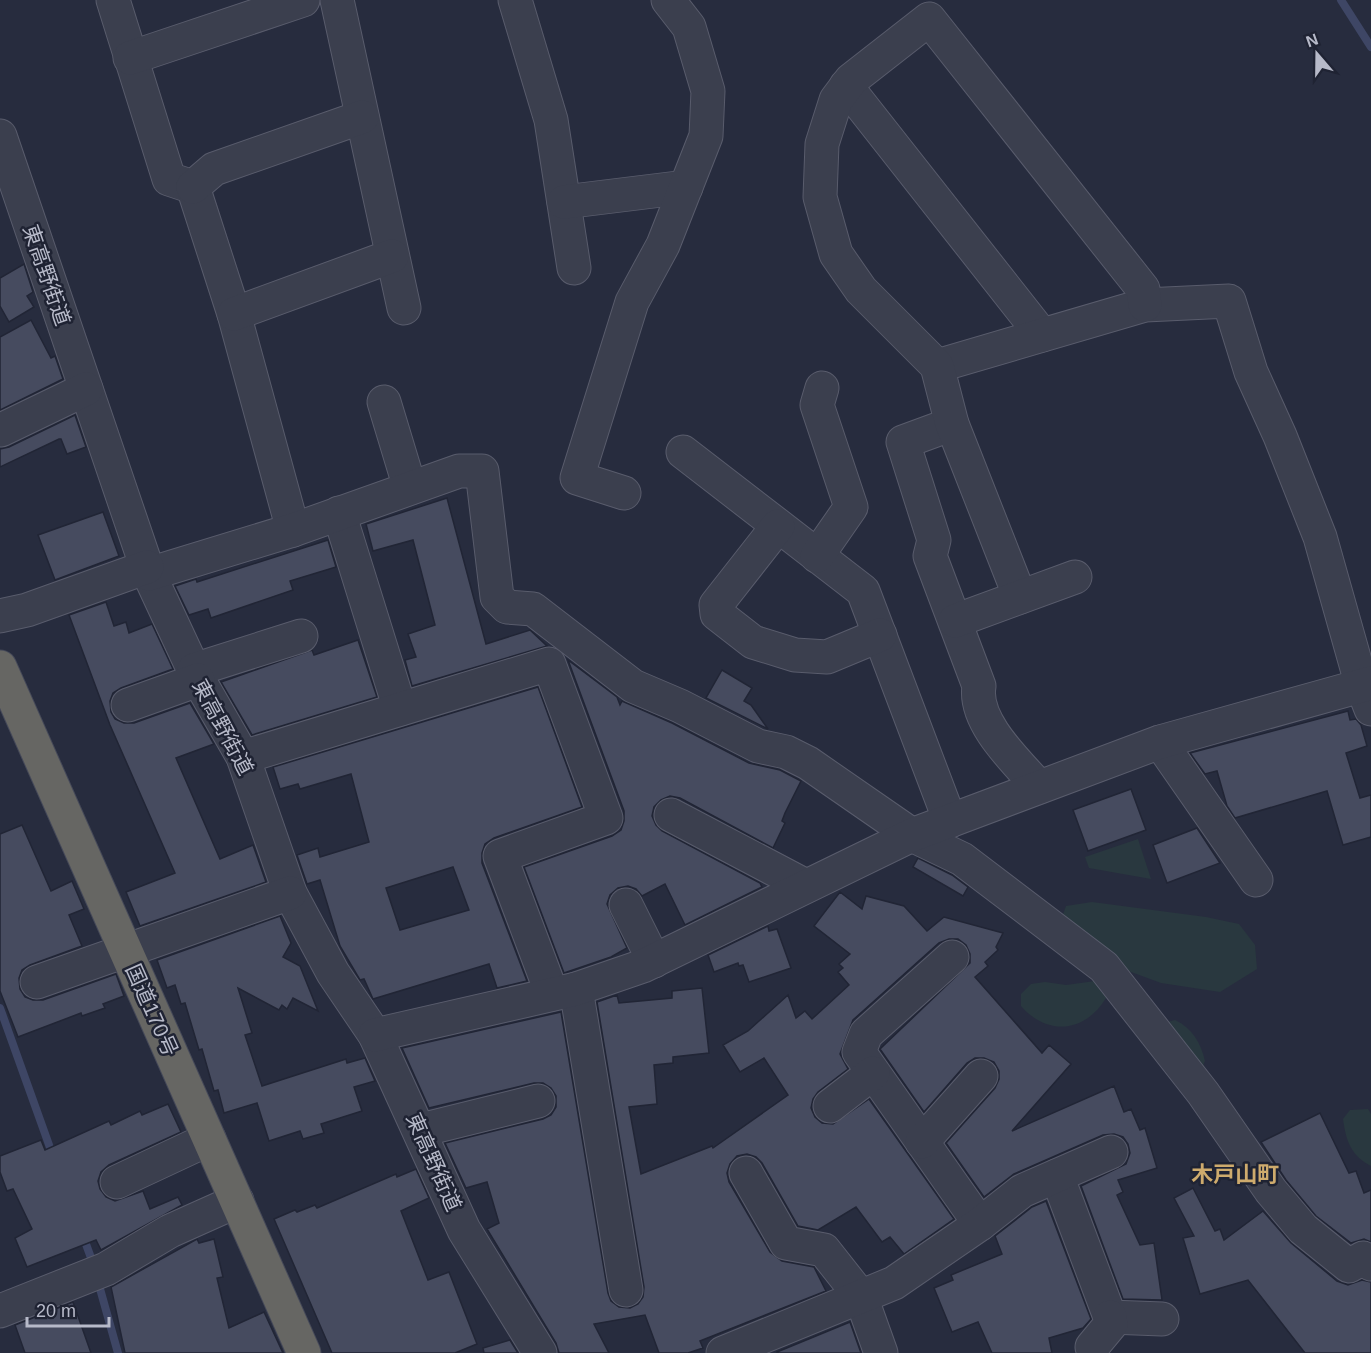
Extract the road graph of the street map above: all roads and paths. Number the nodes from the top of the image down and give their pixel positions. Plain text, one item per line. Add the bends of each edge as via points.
1 (113, 0) edge
2 (303, 0) edge
3 (336, 0) edge
4 (515, 0) edge
5 (668, 0) edge
6 (246, 9) edge
7 (130, 58) junction
8 (846, 86) junction
9 (362, 117) junction
10 (0, 136) edge
11 (193, 187) junction
12 (686, 187) junction
13 (564, 202) junction
14 (392, 256) junction
15 (574, 268) dead end
16 (1145, 305) junction
17 (404, 308) dead end
18 (234, 314) junction
19 (1042, 335) junction
20 (937, 366) junction
21 (822, 388) dead end
22 (86, 389) junction
23 (384, 402) dead end
24 (952, 424) junction
25 (1, 430) edge
26 (683, 452) dead end
27 (410, 488) junction
28 (624, 493) dead end
29 (339, 513) junction
30 (778, 526) junction
31 (293, 530) junction
32 (817, 556) junction
33 (148, 571) junction
34 (1075, 577) dead end
35 (1020, 597) junction
36 (0, 616) edge
37 (955, 621) junction
38 (880, 635) junction
39 (301, 636) dead end
40 (0, 667) edge
41 (196, 675) junction
42 (1368, 693) edge
43 (128, 705) dead end
44 (400, 709) junction
45 (1160, 742) junction
46 (243, 757) junction
47 (1039, 787) junction
48 (671, 815) dead end
49 (950, 820) junction
50 (912, 835) junction
51 (1256, 880) dead end
52 (806, 886) junction
53 (290, 893) junction
54 (626, 905) dead end
55 (126, 951) junction
56 (952, 957) dead end
57 (654, 961) junction
58 (37, 982) dead end
59 (564, 991) junction
60 (375, 1035) junction
61 (873, 1073) junction
62 (981, 1076) dead end
63 (538, 1101) dead end
64 (830, 1106) dead end
65 (420, 1130) junction
66 (209, 1139) junction
67 (922, 1142) junction
68 (1111, 1152) dead end
69 (746, 1173) dead end
70 (1058, 1176) junction
71 (117, 1182) dead end
72 (237, 1201) junction
73 (980, 1224) junction
74 (1371, 1264) edge
75 (626, 1290) dead end
76 (861, 1296) junction
77 (0, 1311) edge
78 (1110, 1317) junction
79 (1161, 1319) dead end
80 (1092, 1347) dead end
81 (304, 1353) edge
82 (540, 1353) edge
83 (723, 1353) edge
84 (882, 1353) edge

1 - 7 street
2 - 6 street
3 - 9 street
4 - 13 street via 551,120
5 - 12 street via 689,27 708,91 706,136
6 - 7 street
7 - 11 street via 169,179
8 - 16 street via 929,19 1143,289
8 - 19 street
8 - 20 street via 836,100 822,144 820,197 836,254 861,290
9 - 11 street via 214,169
9 - 14 street
10 - 22 street, 東高野街道
11 - 18 street
12 - 13 street
12 - 28 street via 663,245 632,302 577,478
13 - 15 street
14 - 17 street
14 - 18 street
16 - 19 street
16 - 42 street via 1229,301 1251,372 1320,537
18 - 31 street
19 - 20 street
20 - 24 street
21 - 32 street via 817,405 851,507
22 - 25 street
22 - 33 street, 東高野街道
23 - 27 street
24 - 35 street
24 - 37 street via 903,442 934,540 930,556
26 - 30 street
27 - 29 street
27 - 50 street via 459,471 482,471 497,597 507,607 533,609 633,686 758,746 786,752 808,763
29 - 31 street
29 - 44 street
30 - 32 street
30 - 38 street via 716,605 717,614 753,642 795,655 827,657
31 - 33 street
32 - 38 street via 863,591
33 - 36 street
33 - 41 street, 東高野街道
34 - 35 street
35 - 37 street
37 - 47 street via 979,686 977,698 993,734
38 - 49 street
39 - 41 street
40 - 55 highway, 国道170号
41 - 43 street
41 - 46 street, 東高野街道
42 - 45 street
44 - 46 street
44 - 59 street via 549,664 606,818 500,856
45 - 47 street
45 - 51 street
46 - 53 street, 東高野街道
47 - 49 street
48 - 52 street
49 - 50 street
50 - 52 street
50 - 74 street via 962,859 1104,967 1303,1229 1349,1266 1364,1258
52 - 57 street
53 - 55 street
53 - 60 street, 東高野街道 via 333,973
54 - 57 street
55 - 58 street
55 - 66 highway, 国道170号
56 - 61 street via 866,1034 859,1052
57 - 59 street
59 - 60 street
59 - 75 street
60 - 65 street, 東高野街道
61 - 64 street
61 - 67 street
62 - 67 street
63 - 65 street
65 - 82 street, 東高野街道 via 464,1230
66 - 71 street
66 - 72 highway, 国道170号
67 - 73 street
68 - 70 street
69 - 76 street via 786,1243 824,1250
70 - 73 street via 1022,1191
70 - 78 street
72 - 77 street via 170,1231 106,1269
72 - 81 highway, 国道170号
73 - 76 street via 894,1283
76 - 83 street
76 - 84 street
78 - 79 street
78 - 80 street via 1111,1324

